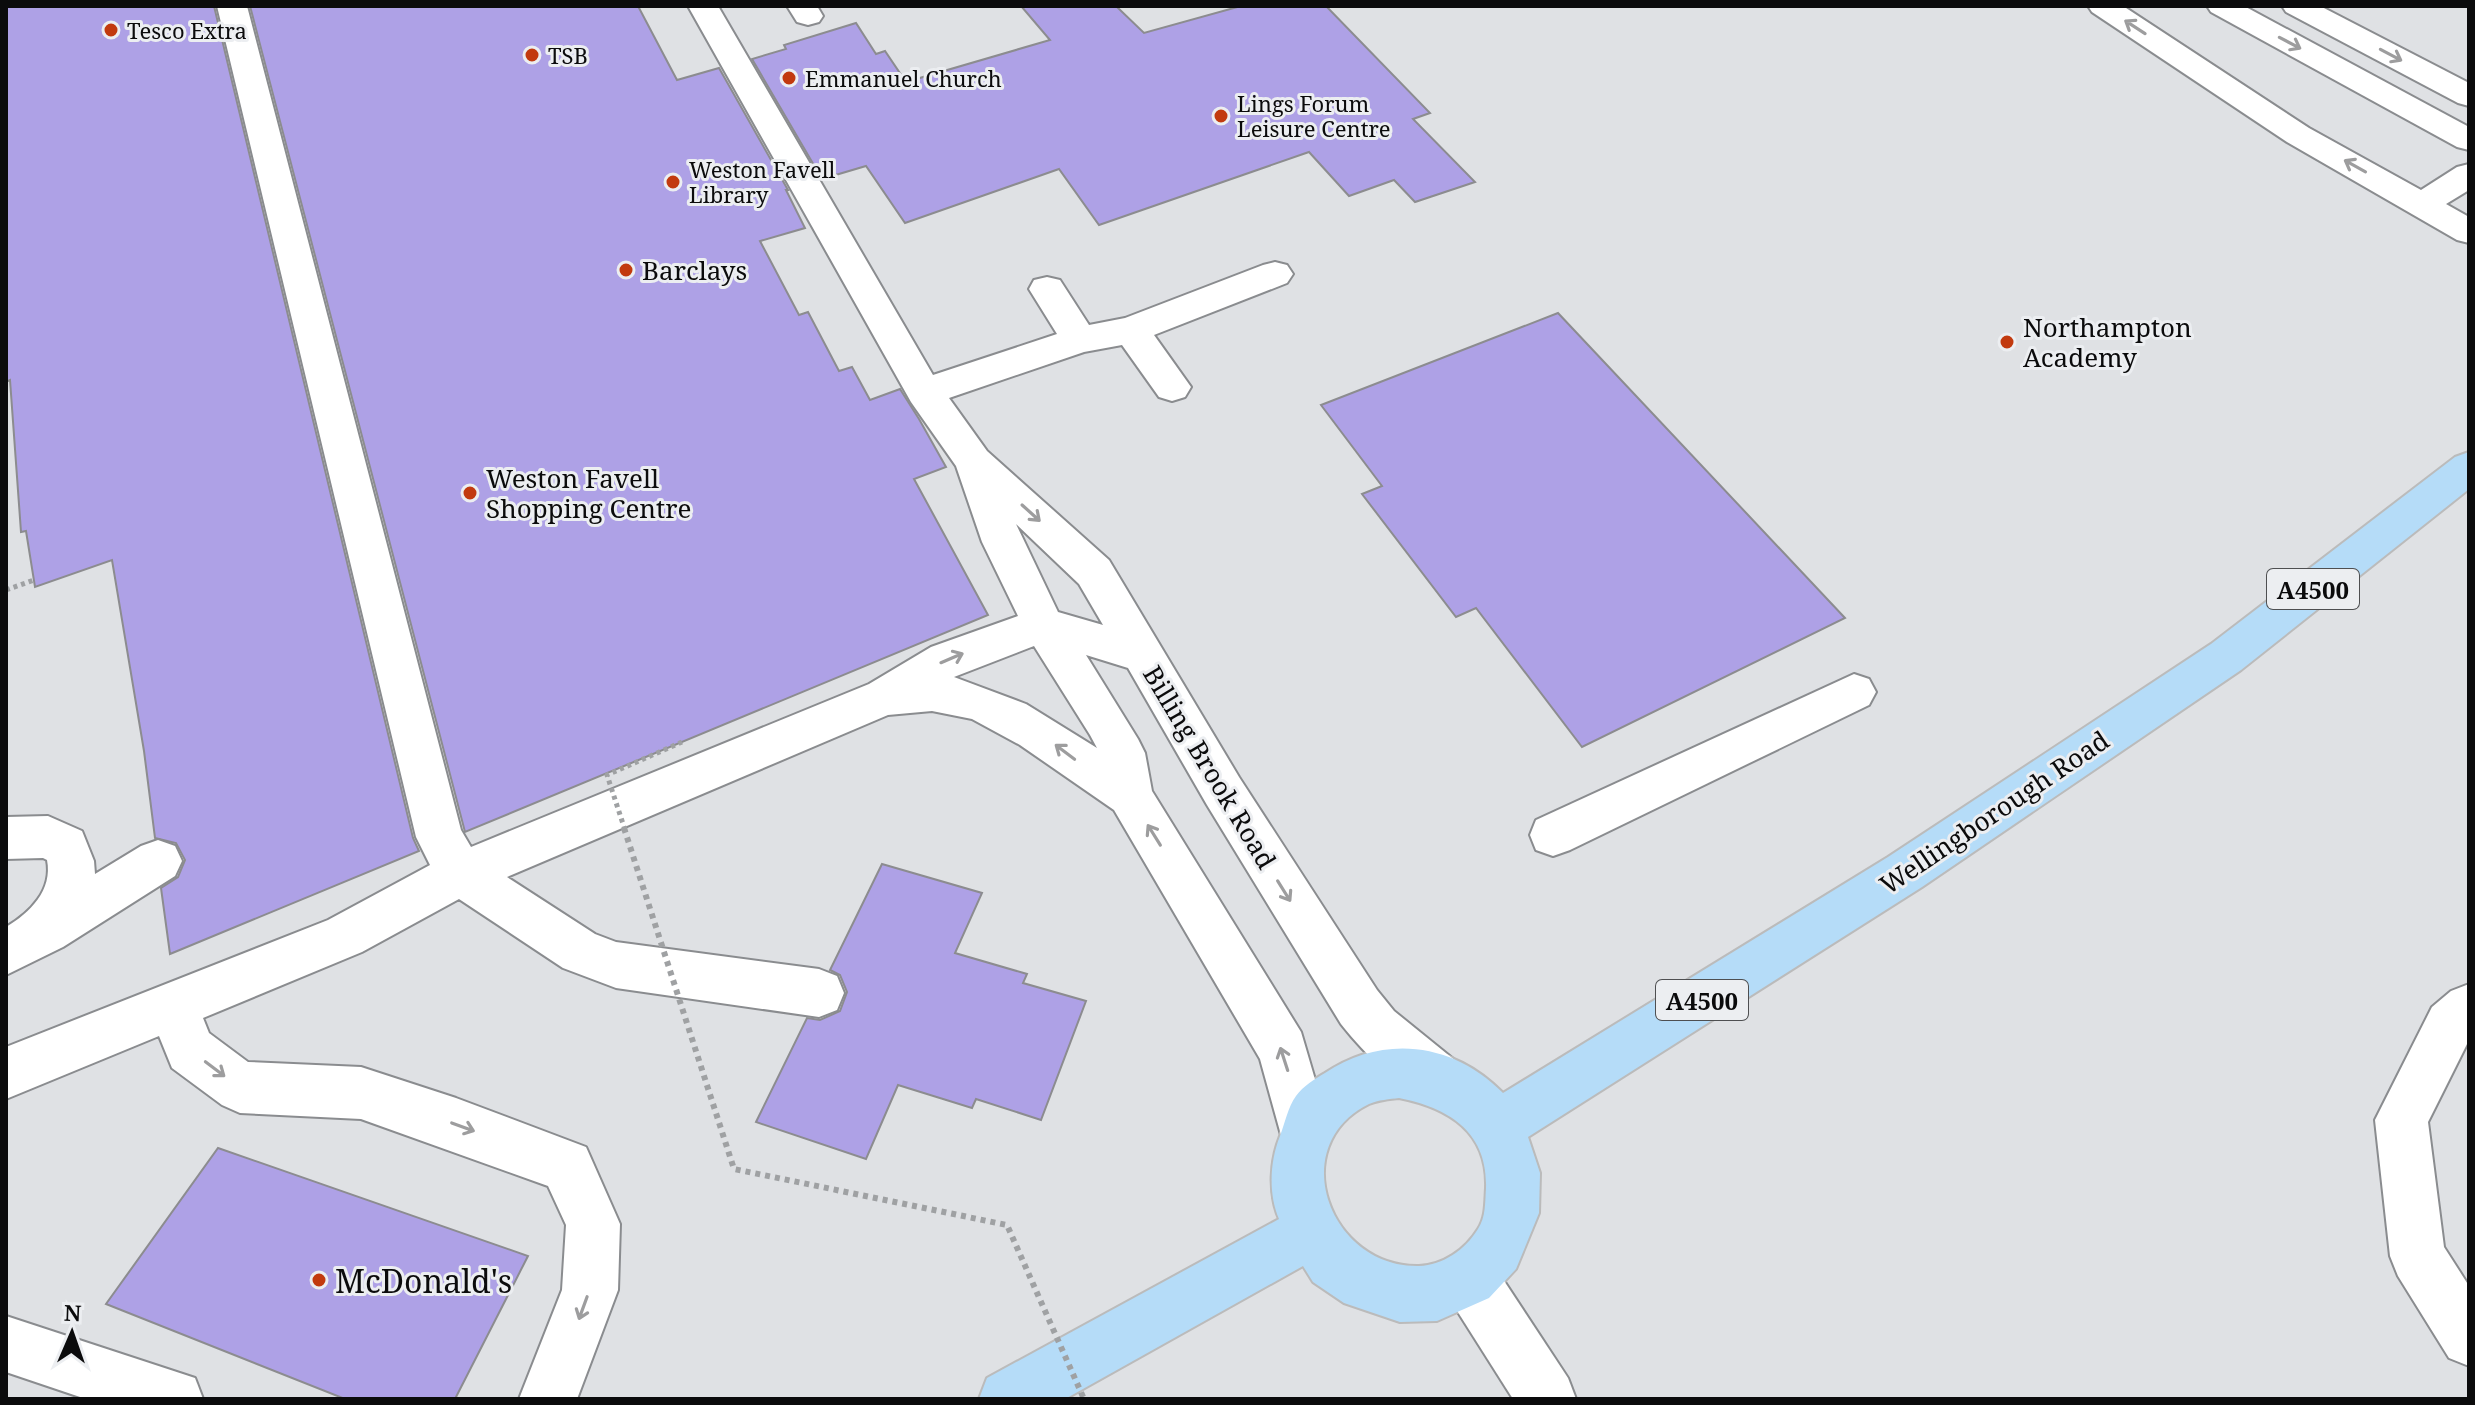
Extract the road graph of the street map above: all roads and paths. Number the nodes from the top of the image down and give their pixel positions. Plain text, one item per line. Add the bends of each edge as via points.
1 (232, 6) edge
2 (703, 6) edge
3 (2103, 6) edge
4 (2222, 6) edge
5 (2297, 6) edge
6 (2469, 96) edge
7 (2469, 140) edge
8 (2469, 175) edge
9 (2423, 204) junction
10 (2469, 232) edge
11 (1275, 274) dead end
12 (1047, 289) dead end
13 (1131, 330) junction
14 (1080, 340) junction
15 (1172, 387) dead end
16 (924, 392) junction
17 (973, 461) junction
18 (2469, 467) edge
19 (34, 580) dead end
20 (6, 590) edge
21 (1043, 625) junction
22 (1144, 655) junction
23 (1854, 692) dead end
24 (885, 697) junction
25 (682, 742) dead end
26 (1130, 796) junction
27 (1553, 835) dead end
28 (6, 838) edge
29 (158, 861) dead end
30 (461, 873) junction
31 (6, 953) edge
32 (819, 993) dead end
33 (173, 1006) junction
34 (2469, 1008) edge
35 (6, 1073) edge
36 (1439, 1080) junction
37 (1498, 1126) junction
38 (1305, 1134) junction
39 (1311, 1231) junction
40 (1469, 1278) junction
41 (2469, 1338) edge
42 (6, 1344) edge
43 (174, 1399) edge
44 (548, 1399) edge
45 (1008, 1399) edge
46 (1084, 1399) edge
47 (1547, 1399) edge

1 - 30 street via 439,837
2 - 16 street, Billing Brook Road
9 -> 3 street via 2298,135
4 -> 7 street
5 -> 6 street
8 - 9 street
9 - 10 street
11 - 13 street
12 - 14 street
13 - 14 street
13 - 15 street
14 - 16 street
16 - 17 street, Billing Brook Road
17 - 21 street, Billing Brook Road via 1002,542
17 -> 22 street, Billing Brook Road via 1094,572
18 - 37 main road, Wellingborough Road / A4500 via 2226,657 1905,872
19 - 20 path
21 - 22 street
24 -> 21 street via 946,660
21 - 26 street, Billing Brook Road via 1122,753
22 -> 36 street, Billing Brook Road via 1359,1007 1376,1028
23 - 27 street
26 -> 24 street via 1049,740 977,701 933,693
24 - 30 street
25 - 46 path, bridge via 607,775 734,1169 1007,1225
38 -> 26 street, Billing Brook Road via 1283,1050
28 - 31 street via 48,837 65,846 73,865 72,880 55,914 40,932
29 - 31 street
30 - 32 street via 580,952 616,965
30 - 33 street via 345,936
33 - 35 street
33 -> 44 street via 190,1050 240,1087 361,1093 567,1166 593,1224 590,1290
34 - 41 street via 2450,1024 2401,1120 2418,1256
36 - 37 main road via 1474,1101
36 - 38 main road via 1399,1072 1361,1079 1328,1101
37 - 40 main road via 1513,1173 1512,1213 1497,1250
38 - 39 main road via 1298,1183
39 - 40 main road via 1333,1262 1364,1283 1388,1291 1437,1293
39 - 45 main road
40 - 47 street
42 - 43 street

